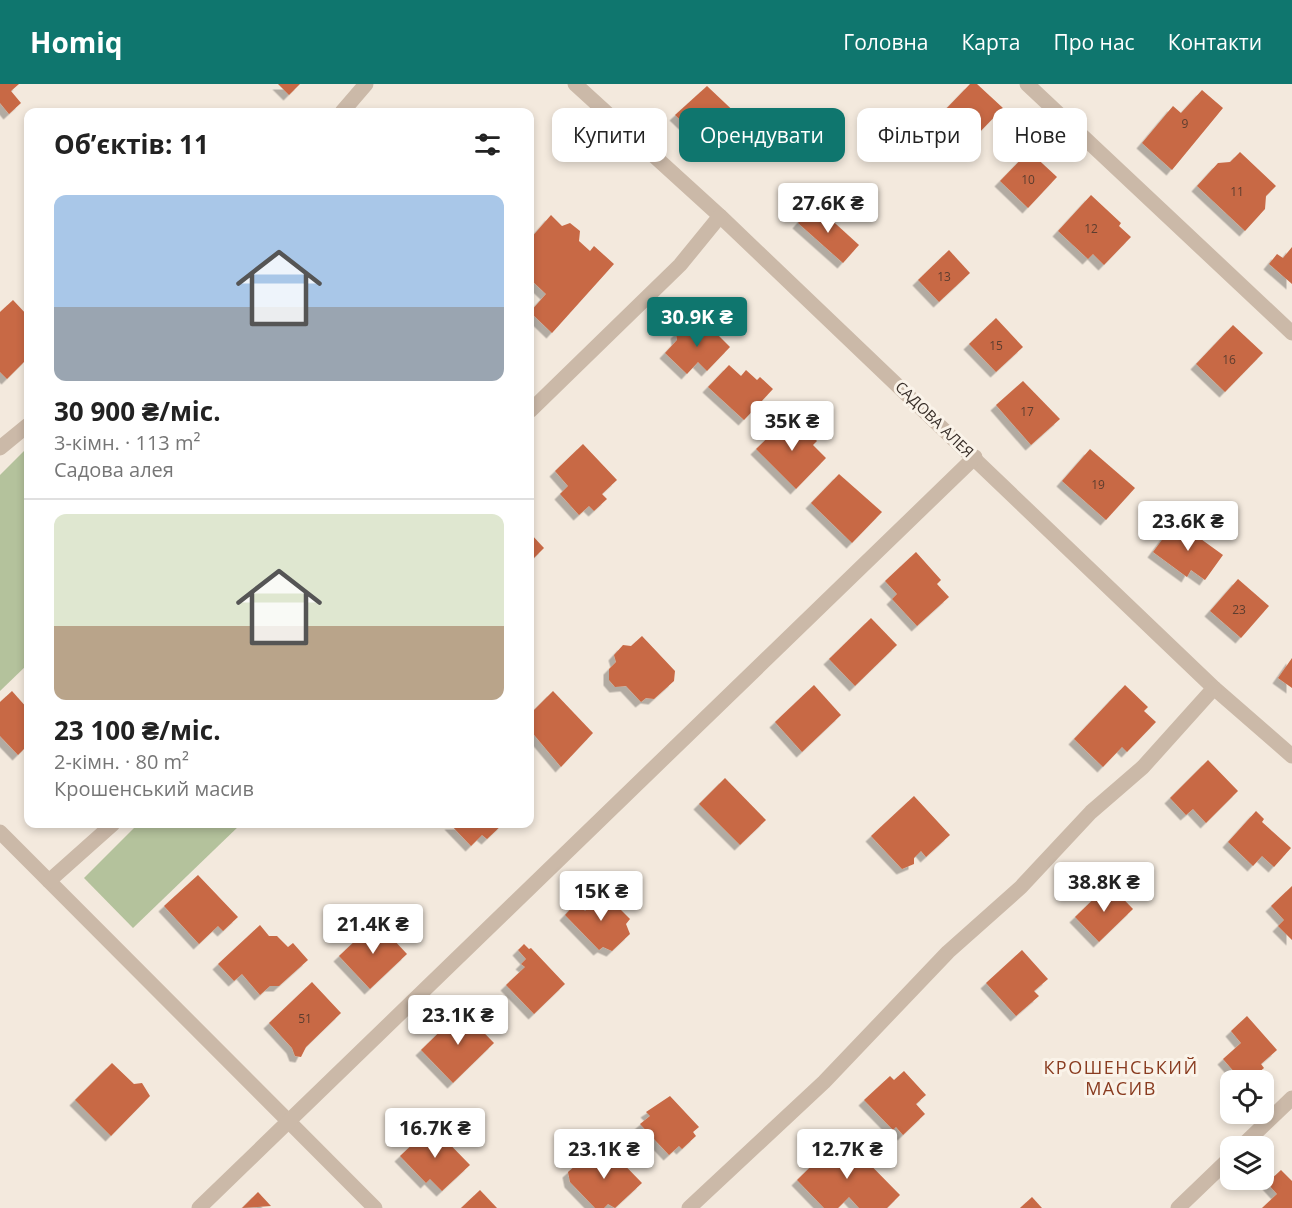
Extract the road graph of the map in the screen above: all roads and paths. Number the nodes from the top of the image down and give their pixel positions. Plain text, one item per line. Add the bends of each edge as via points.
1 (366, 84) edge
2 (575, 84) edge
3 (1027, 84) edge
4 (345, 108) edge
5 (720, 216) junction
6 (1292, 333) edge
7 (534, 407) edge
8 (24, 428) edge
9 (0, 448) edge
10 (975, 457) junction
11 (1214, 688) junction
12 (1292, 756) edge
13 (109, 828) edge
14 (0, 832) edge
15 (49, 881) junction
16 (1292, 1098) edge
17 (290, 1120) junction
18 (1252, 1136) edge
19 (1220, 1168) edge
20 (199, 1208) edge
21 (375, 1208) edge
22 (688, 1208) edge
23 (1178, 1208) edge

1 - 4 street
2 - 5 street, САДОВА АЛЕЯ
3 - 6 street
5 - 7 street via 680,265
5 - 10 street, САДОВА АЛЕЯ
8 - 9 street
10 - 11 street, САДОВА АЛЕЯ
10 - 17 street
11 - 12 street, САДОВА АЛЕЯ
11 - 22 street via 1143,767 1091,812 1021,886 948,952 824,1082
13 - 15 street
14 - 15 street
15 - 17 street
16 - 18 street
17 - 20 street
17 - 21 street
19 - 23 street

